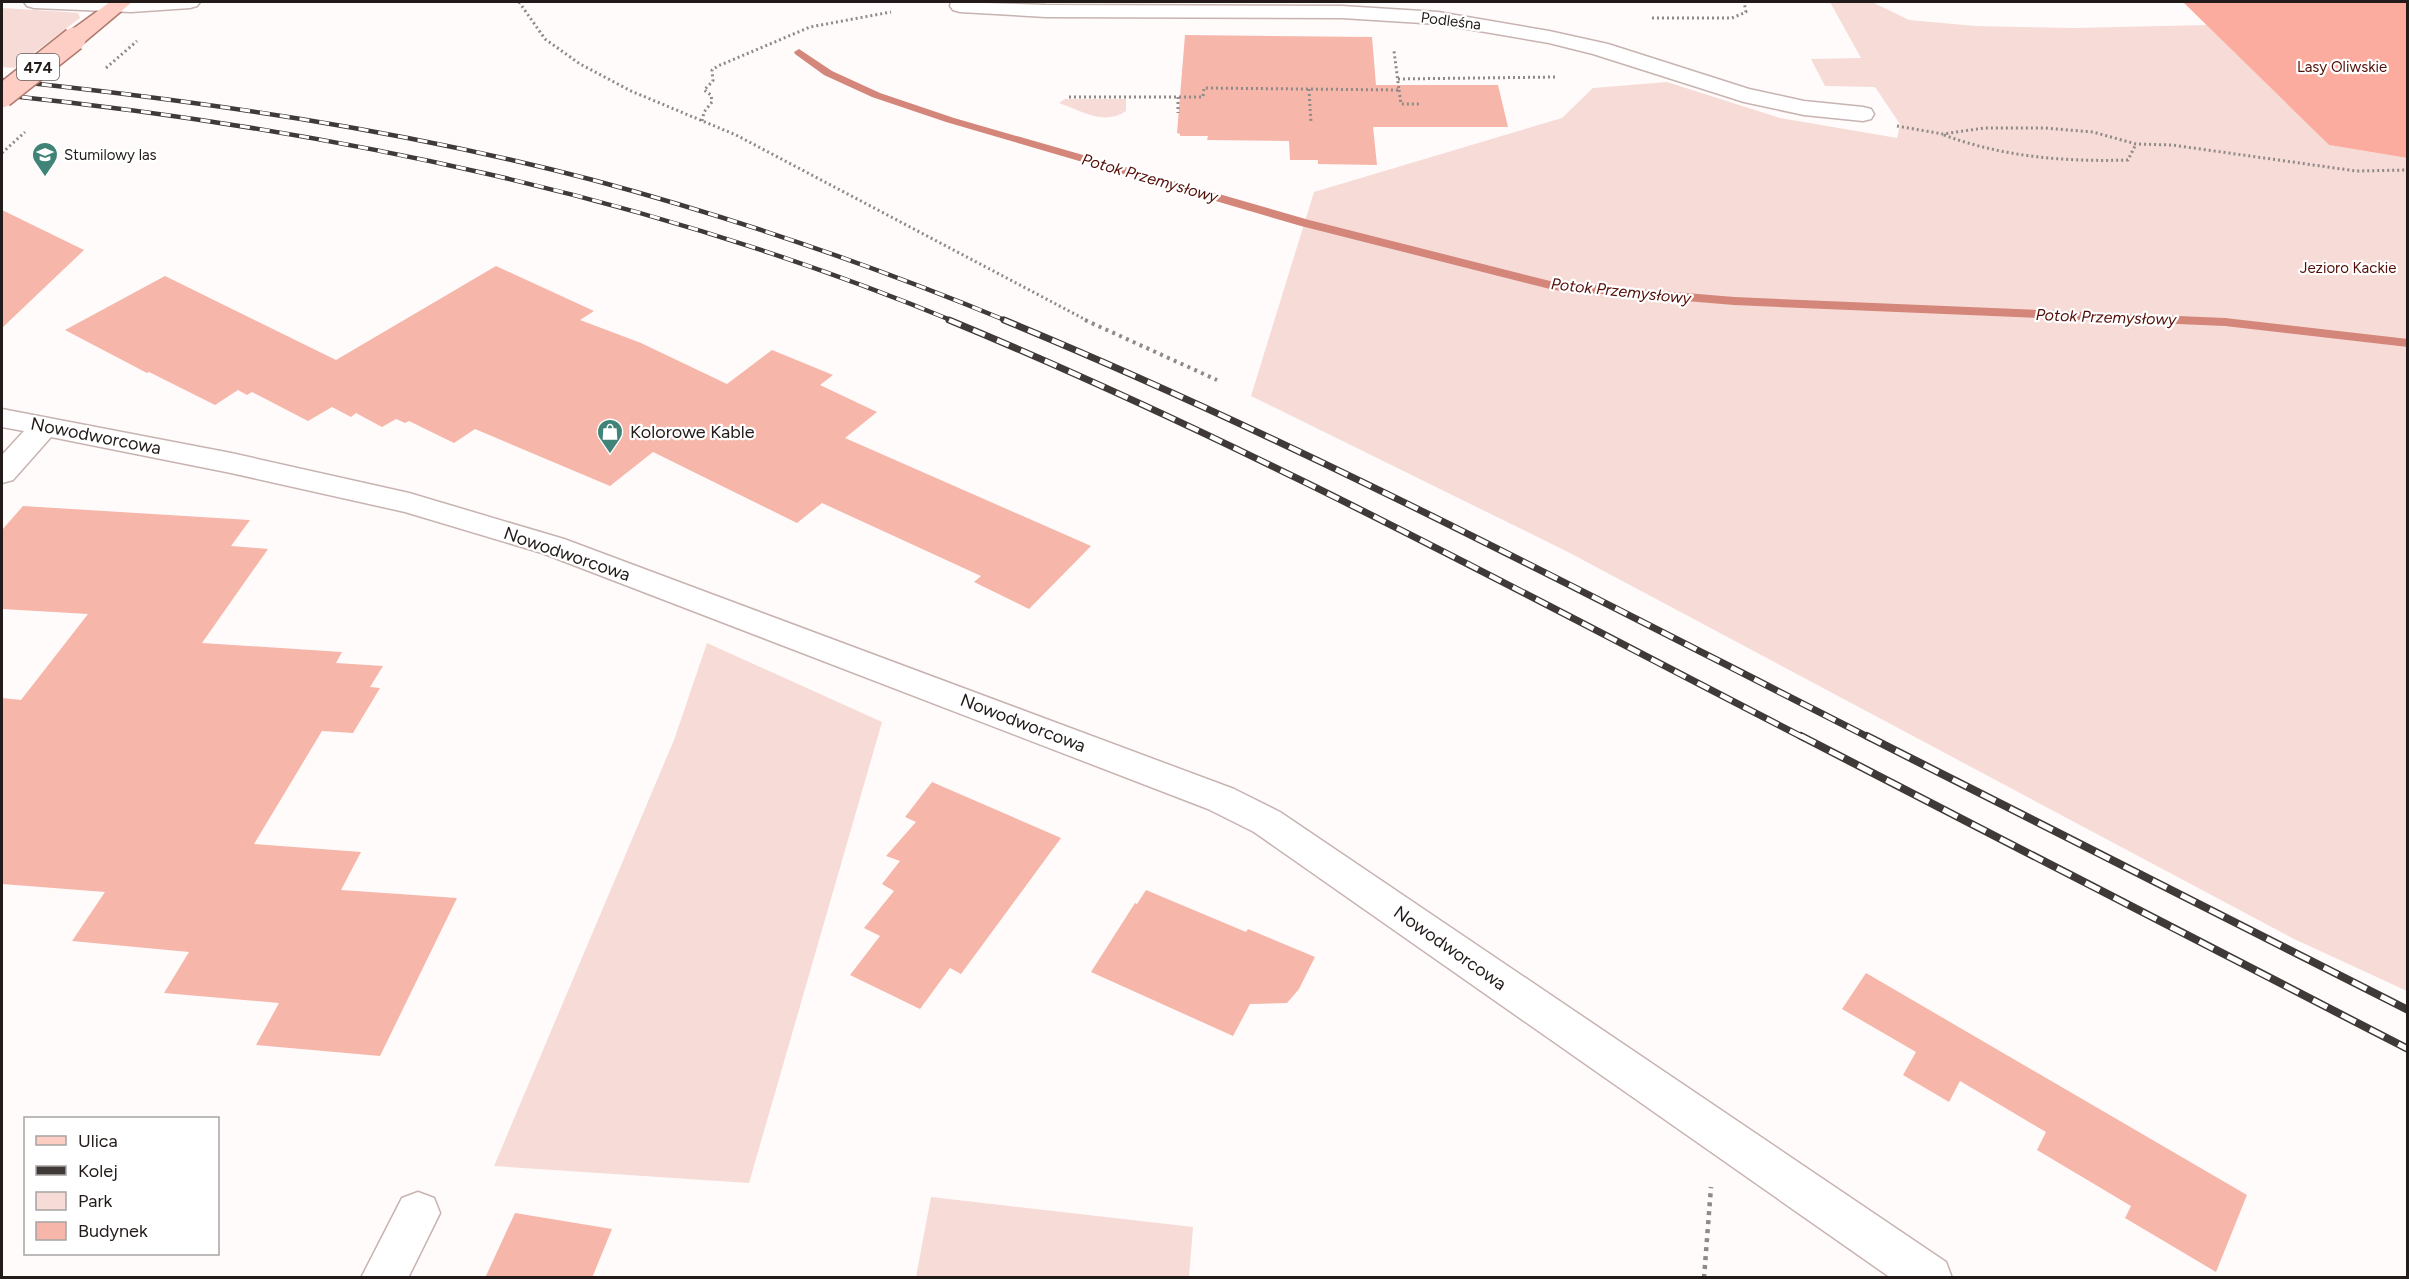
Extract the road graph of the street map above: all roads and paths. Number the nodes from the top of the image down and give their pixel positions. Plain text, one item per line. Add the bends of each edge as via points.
1 (34, 2) edge
2 (190, 2) edge
3 (519, 2) edge
4 (961, 2) edge
5 (1744, 2) edge
6 (119, 4) edge
7 (891, 12) dead end
8 (1390, 14) junction
9 (1652, 18) dead end
10 (132, 45) dead end
11 (1611, 53) junction
12 (105, 69) dead end
13 (1398, 80) junction
14 (1309, 89) junction
15 (1399, 90) junction
16 (2, 96) edge
17 (1069, 97) dead end
18 (1178, 97) junction
19 (1420, 104) dead end
20 (1178, 113) dead end
21 (1863, 114) joint
22 (702, 121) junction
23 (1311, 123) dead end
24 (32, 127) dead end
25 (1943, 134) junction
26 (2136, 144) junction
27 (2, 153) edge
28 (2408, 170) edge
29 (1217, 380) dead end
30 (2, 418) edge
31 (46, 425) junction
32 (2, 473) edge
33 (1715, 1130) junction
34 (418, 1213) dead end
35 (383, 1278) edge
36 (1704, 1278) edge
37 (1930, 1278) edge

1 - 6 street
2 - 6 street
3 - 22 path via 545,39 580,64
4 - 8 street, Podleśna via 960,6 1046,11
5 - 9 path via 1746,12 1732,18
6 - 16 main road, 474, bridge
7 - 22 path via 810,27 718,66 712,70 712,81 704,90 712,102
8 - 11 street, Podleśna via 1500,28
8 - 13 path
10 - 12 path
11 - 13 path via 1574,71 1548,78
11 - 21 street, Podleśna via 1744,95 1804,108
13 - 15 path
14 - 15 path
14 - 18 path via 1204,88 1203,99
14 - 23 path
15 - 19 path via 1401,104
17 - 18 path
18 - 20 path
21 - 25 path via 1904,129
22 - 29 path via 736,135 1105,330
24 - 27 path
25 - 26 path via 1984,128 2045,128 2093,132
25 - 26 path via 1972,145 2020,154 2100,162 2128,160
26 - 28 path via 2172,145 2356,171
30 - 31 street, Nowodworcowa
31 - 32 street
31 - 33 street, Nowodworcowa via 409,503 553,546 1221,799 1267,822
33 - 36 path
33 - 37 street, Nowodworcowa
34 - 35 street

